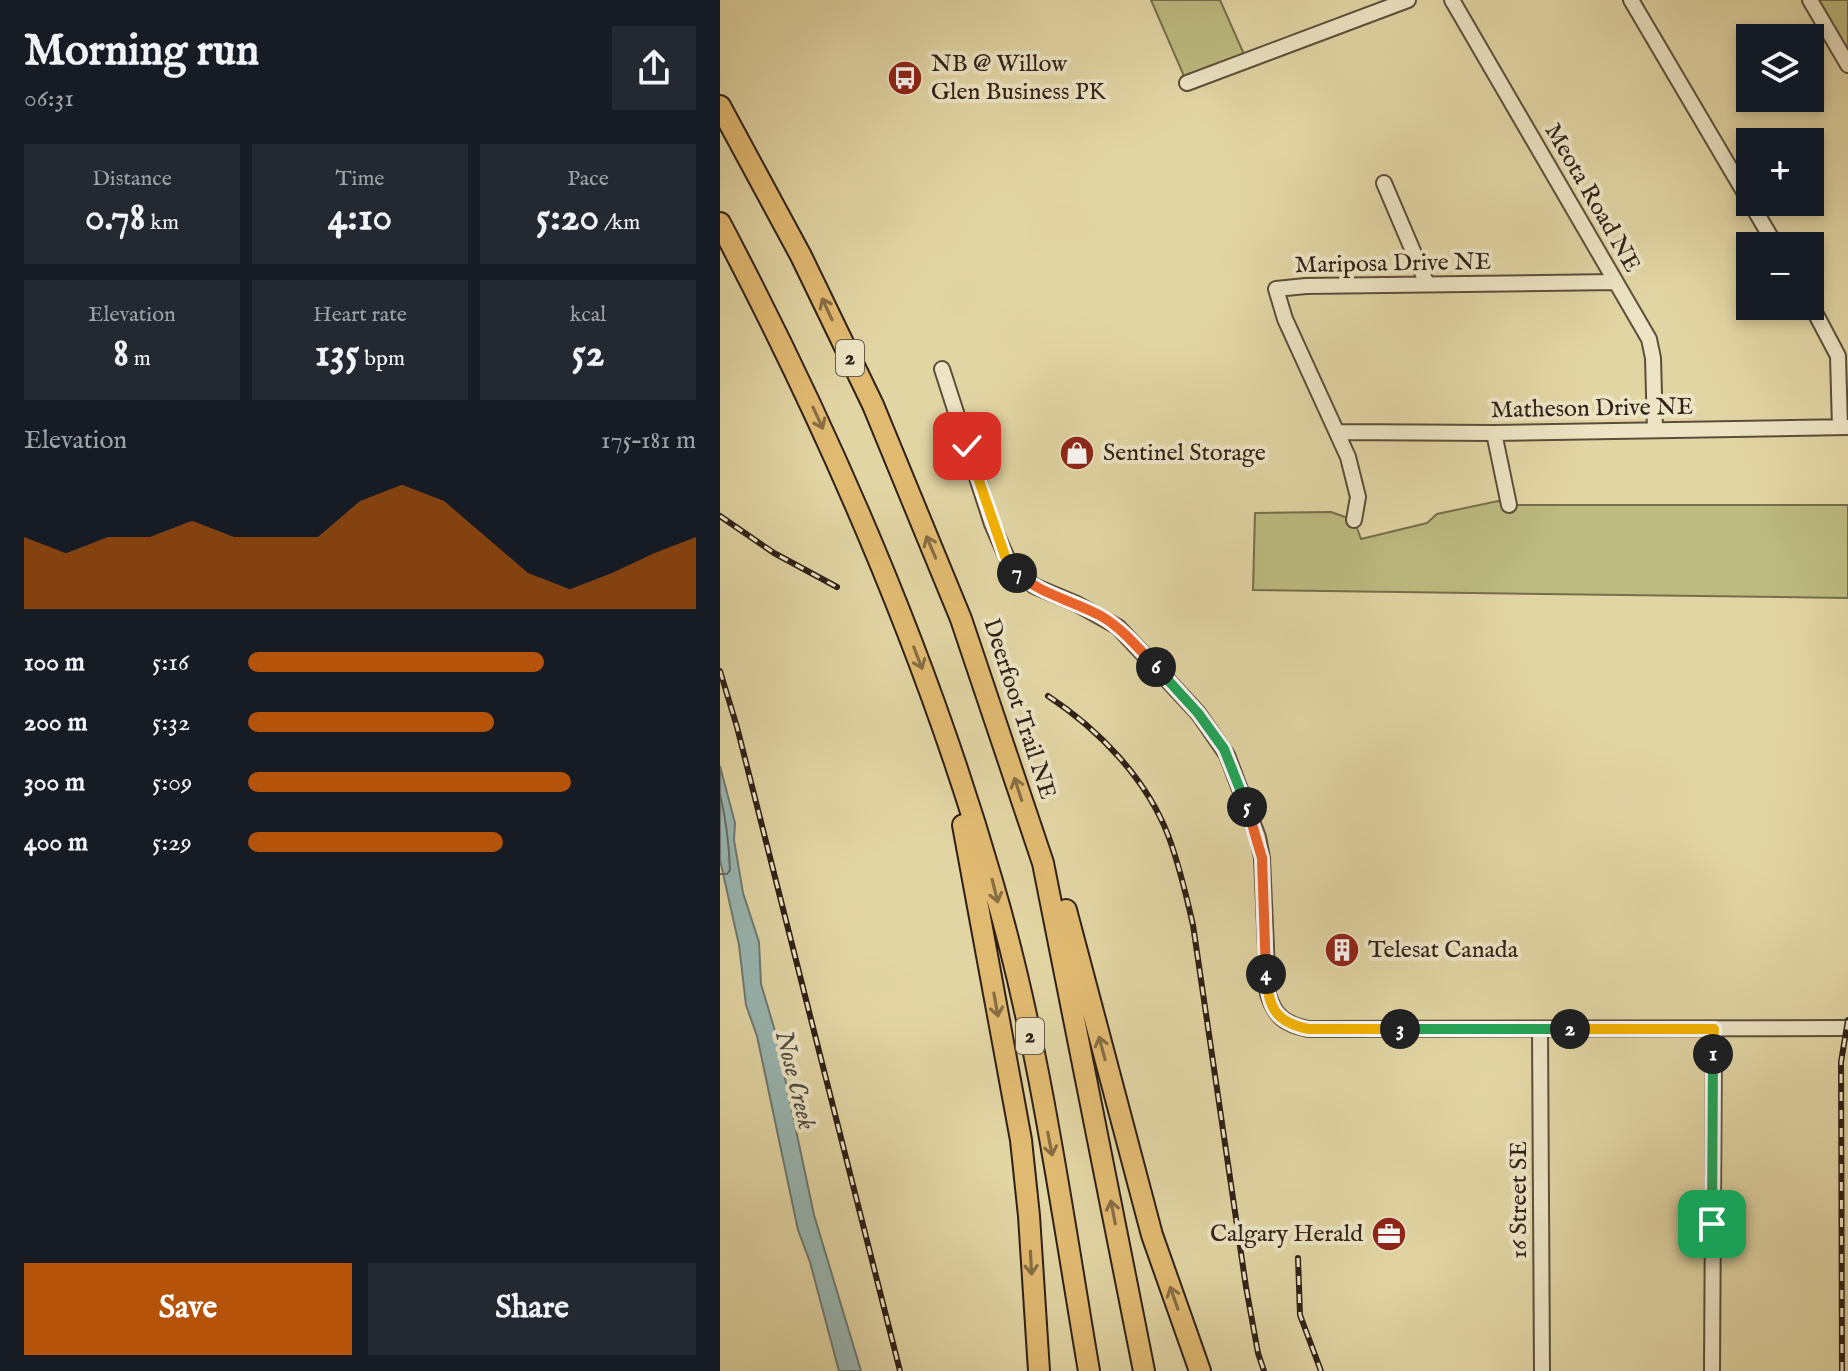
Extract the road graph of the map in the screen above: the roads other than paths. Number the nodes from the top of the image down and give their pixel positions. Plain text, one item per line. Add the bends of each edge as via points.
1 (1408, 0) edge
2 (1452, 0) edge
3 (1631, 0) edge
4 (1810, 0) edge
5 (1366, 6) edge
6 (1848, 65) edge
7 (1187, 83) dead end
8 (720, 106) edge
9 (1736, 178) edge
10 (1384, 183) dead end
11 (720, 223) edge
12 (1615, 282) junction
13 (1427, 284) junction
14 (1819, 320) edge
15 (942, 369) dead end
16 (1844, 427) edge
17 (1655, 430) junction
18 (1338, 432) junction
19 (1494, 433) junction
20 (1509, 505) dead end
21 (1354, 520) dead end
22 (938, 709) junction
23 (1043, 863) junction
24 (1848, 1028) edge
25 (1540, 1029) junction
26 (1714, 1029) junction
27 (1037, 1371) edge
28 (1089, 1371) edge
29 (1144, 1371) edge
30 (1200, 1371) edge
31 (1542, 1371) edge
32 (1712, 1371) edge

1 - 5 street
2 - 12 street, Meota Road NE
3 - 9 street
4 - 6 street
5 - 7 street
23 -> 8 highway, Deerfoot Trail NE / 2 via 961,619 873,405
10 - 13 street
11 -> 22 highway, 2 via 844,472
12 - 13 street, Mariposa Drive NE
12 - 17 street, Meota Road NE via 1649,339
13 - 18 street, Mariposa Drive NE via 1276,289
14 - 16 street via 1838,356
15 - 25 street via 1010,565 1034,586 1118,627 1224,749 1258,837 1268,994 1282,1021 1308,1029
16 - 17 street, Matheson Drive NE
17 - 19 street, Matheson Drive NE
18 - 19 street, Matheson Drive NE
18 - 21 street, Mariposa Drive NE via 1358,497
19 - 20 street
22 -> 27 highway via 1021,1140
22 -> 28 highway, 2 via 993,883 1029,1031
29 -> 23 highway, Deerfoot Trail NE / 2
30 -> 23 highway via 1148,1221 1064,901
24 - 26 street
25 - 26 street
25 - 31 street, 16 Street SE
26 - 32 street

